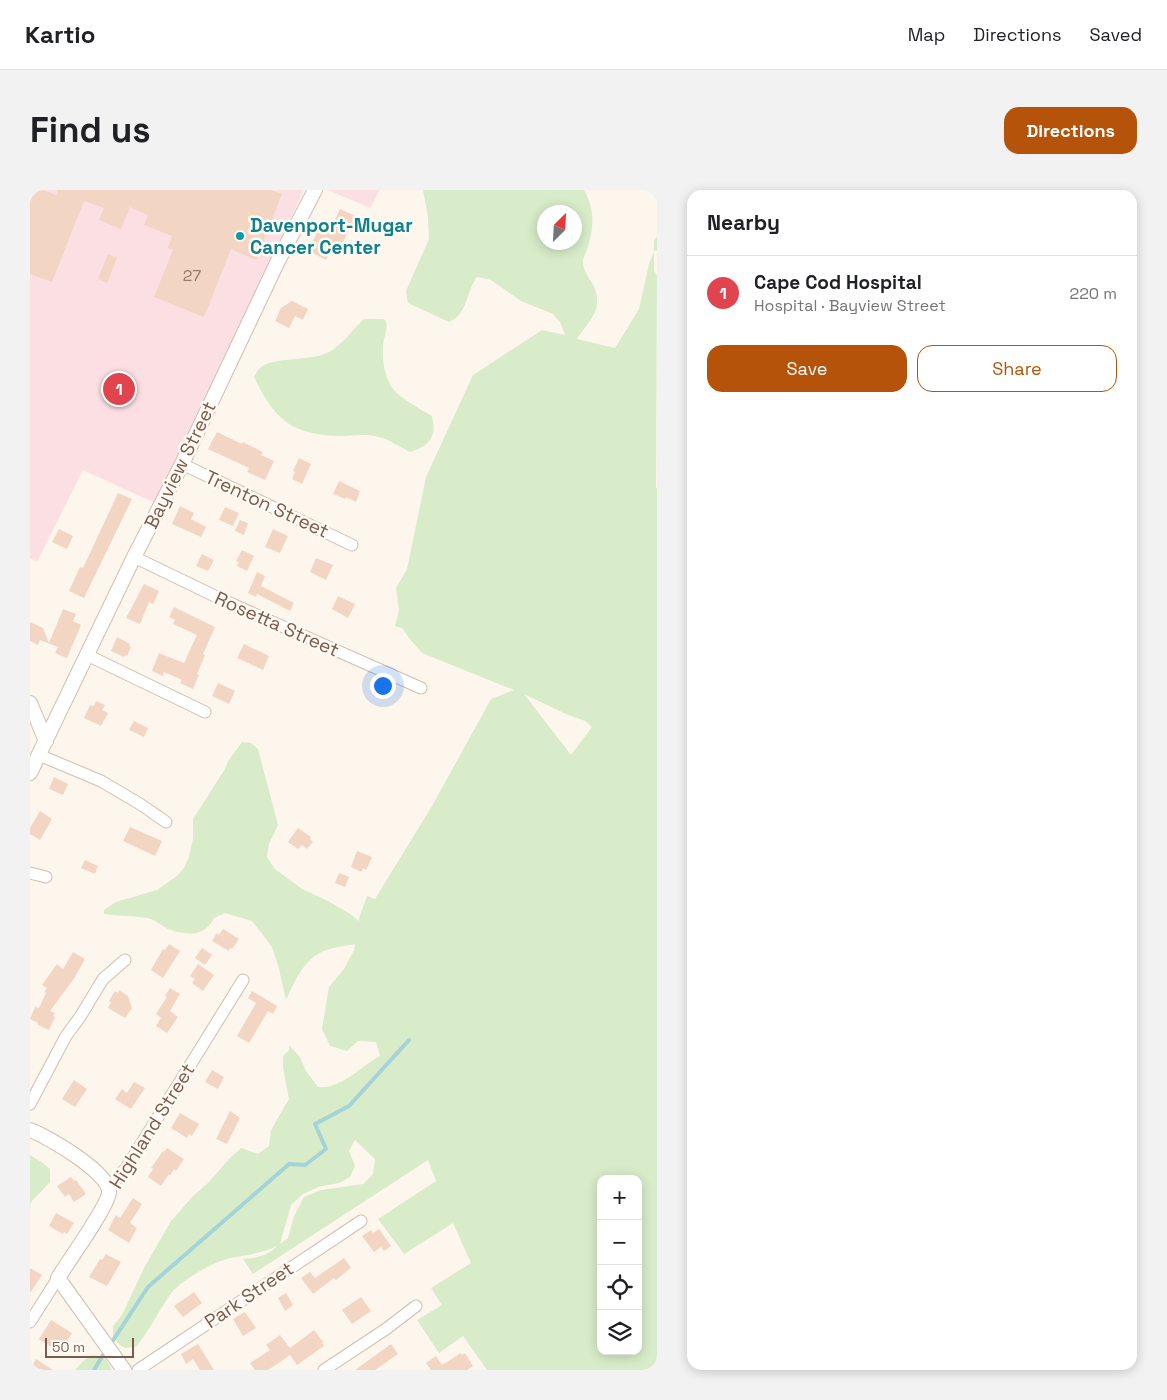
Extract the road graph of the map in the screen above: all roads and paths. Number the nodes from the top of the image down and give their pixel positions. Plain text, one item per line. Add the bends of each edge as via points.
1 (315, 190) edge
2 (182, 464) junction
3 (352, 544) dead end
4 (134, 557) junction
5 (87, 655) junction
6 (421, 688) dead end
7 (30, 703) edge
8 (205, 712) dead end
9 (46, 741) junction
10 (39, 755) junction
11 (30, 773) edge
12 (166, 822) dead end
13 (30, 873) edge
14 (46, 877) dead end
15 (125, 960) dead end
16 (242, 980) dead end
17 (30, 1104) edge
18 (30, 1130) edge
19 (109, 1187) junction
20 (361, 1221) dead end
21 (58, 1278) junction
22 (416, 1306) dead end
23 (30, 1322) edge
24 (124, 1370) edge
25 (138, 1370) edge
26 (324, 1370) edge

1 - 2 street, Bayview Street
2 - 3 street, Trenton Street
2 - 4 street, Bayview Street
4 - 5 street, Bayview Street
4 - 6 street, Rosetta Street
5 - 8 street
5 - 9 street, Bayview Street
7 - 9 street
9 - 10 street, Bayview Street
10 - 11 street, Bayview Street
10 - 12 street via 101,781
13 - 14 street
15 - 17 street via 103,979 66,1036
16 - 19 street, Highland Street via 127,1167
18 - 19 street via 87,1165
19 - 21 street, Highland Street via 104,1208
20 - 25 street, Park Street
21 - 23 street, Highland Street
21 - 24 street
22 - 26 street

